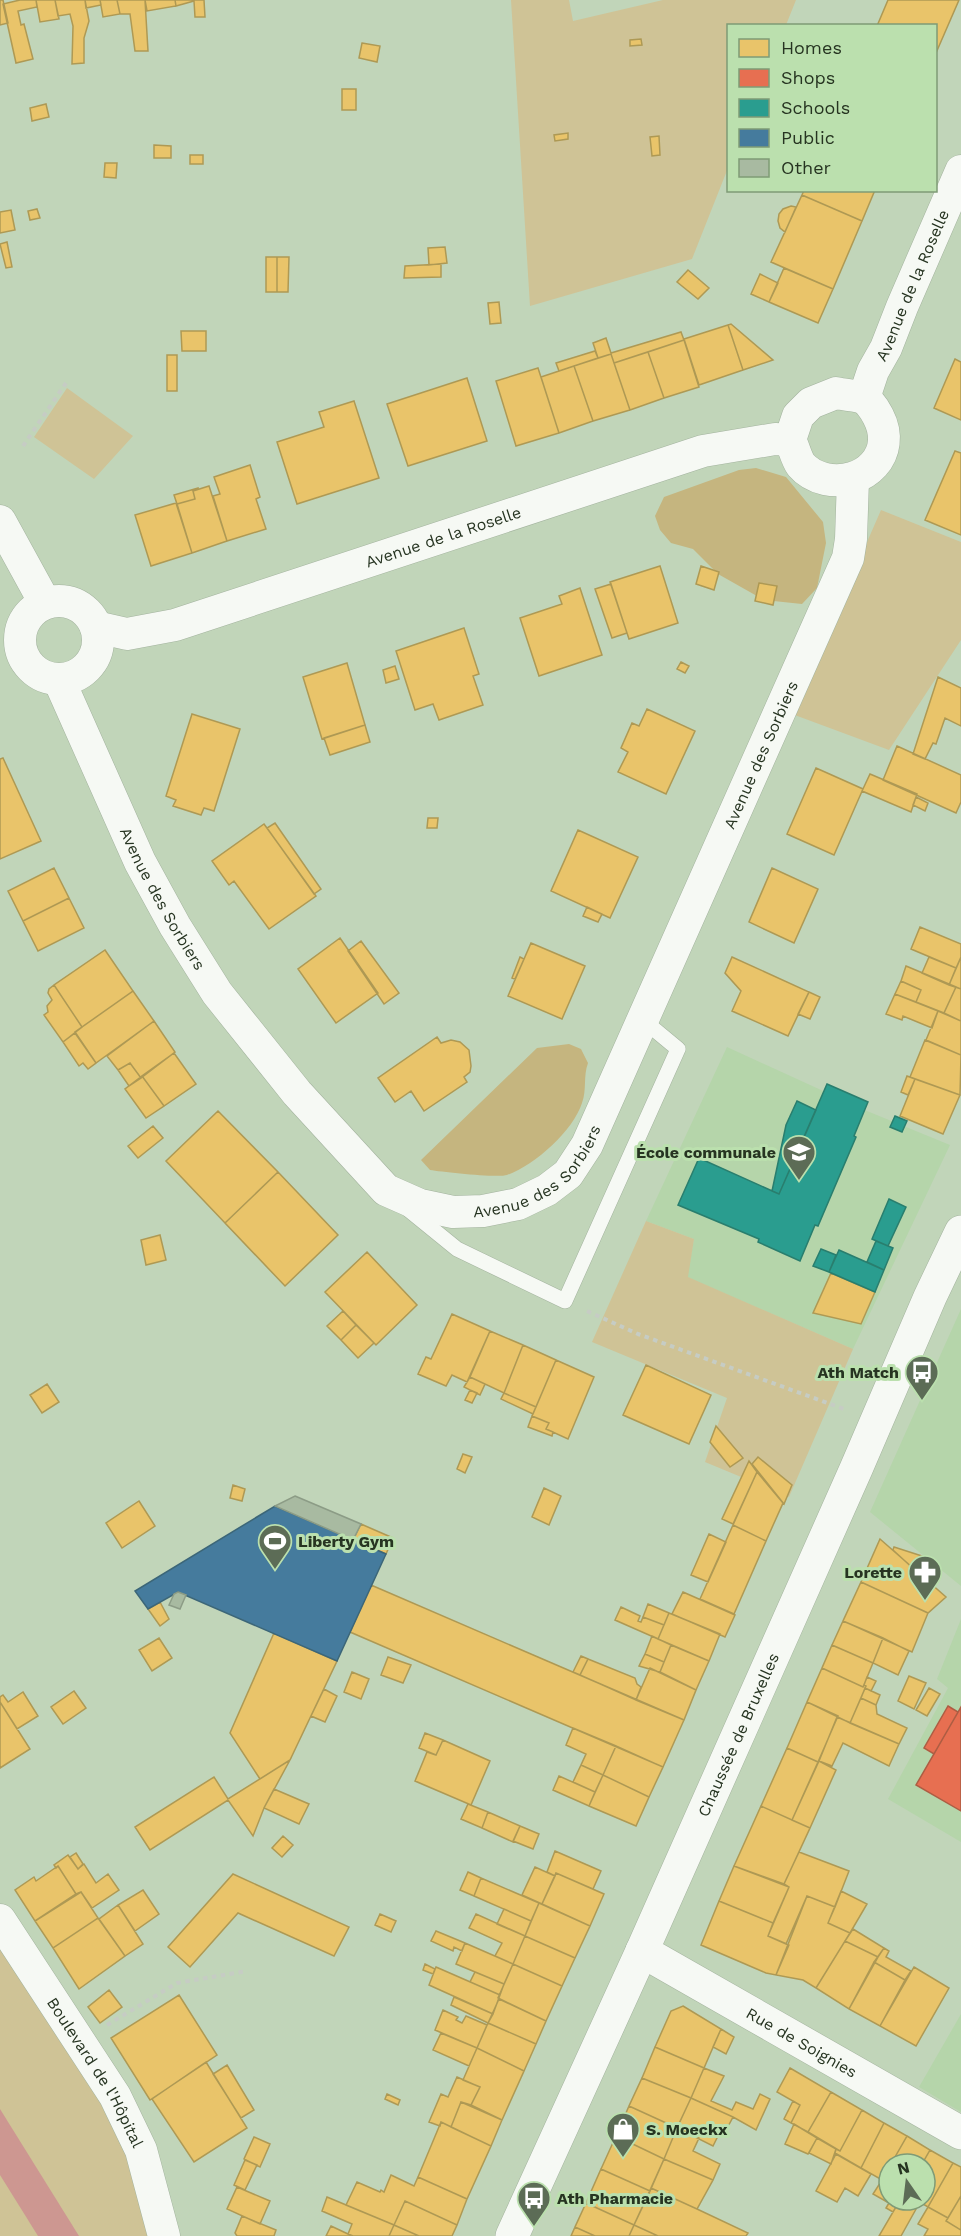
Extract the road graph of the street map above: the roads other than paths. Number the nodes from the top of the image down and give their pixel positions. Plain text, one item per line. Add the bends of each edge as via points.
1 (961, 171) edge
2 (864, 398) junction
3 (790, 440) junction
4 (853, 479) junction
5 (0, 521) edge
6 (45, 603) junction
7 (96, 627) junction
8 (60, 680) junction
9 (644, 1020) junction
10 (386, 1190) junction
11 (961, 1232) edge
12 (0, 1920) edge
13 (642, 1951) junction
14 (961, 2133) edge
15 (164, 2236) edge
16 (512, 2236) edge

1 - 2 street, Avenue de la Roselle
2 - 3 street via 836,393 811,403 798,416
2 - 4 street via 881,422 882,450 865,473
3 - 4 street via 801,465 817,477 838,482
3 - 7 street, Avenue de la Roselle via 703,451 175,625 127,634
4 - 9 street, Avenue des Sorbiers via 848,558
5 - 6 street
6 - 7 street via 70,602 90,616
6 - 8 street via 26,618 20,648 36,673
7 - 8 street via 99,639 92,663 83,672
8 - 10 street, Avenue des Sorbiers via 140,862 217,993 297,1093
9 - 10 street, Avenue des Sorbiers via 586,1145 568,1174 547,1190 518,1204 453,1212 420,1205
9 - 10 lane via 678,1049 565,1301 457,1250
11 - 13 street, Chaussée de Bruxelles
12 - 15 street, Boulevard de l'Hôpital via 115,2096 141,2150
13 - 14 street, Rue de Soignies
13 - 16 street, Chaussée de Bruxelles

